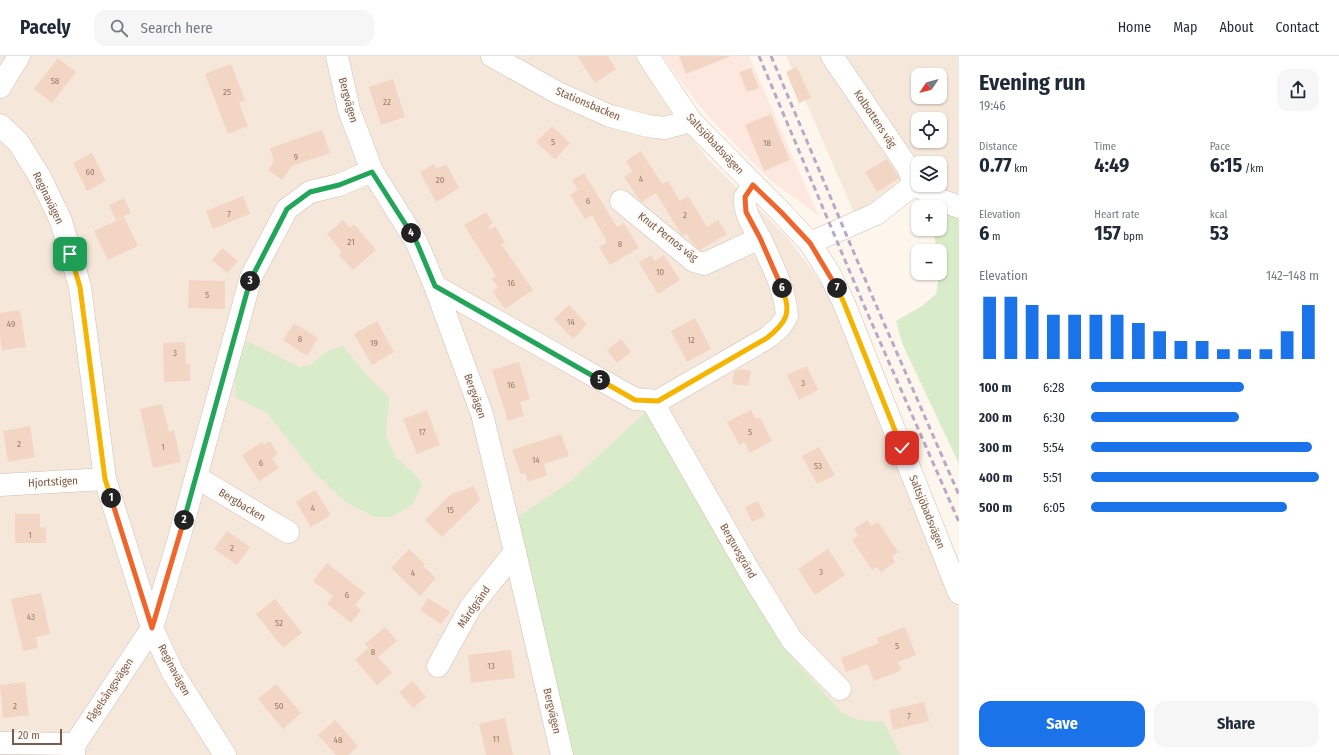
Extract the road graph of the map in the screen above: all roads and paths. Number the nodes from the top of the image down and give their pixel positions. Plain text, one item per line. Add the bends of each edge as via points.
1 (19, 56) edge
2 (337, 56) edge
3 (492, 56) edge
4 (648, 56) edge
5 (832, 56) edge
6 (0, 87) edge
7 (691, 121) junction
8 (0, 125) edge
9 (372, 172) junction
10 (911, 175) edge
11 (753, 185) junction
12 (911, 187) edge
13 (927, 192) edge
14 (621, 201) dead end
15 (959, 207) edge
16 (760, 238) junction
17 (810, 243) junction
18 (435, 286) junction
19 (652, 401) junction
20 (196, 478) junction
21 (105, 479) junction
22 (0, 485) edge
23 (288, 532) dead end
24 (515, 552) junction
25 (959, 593) edge
26 (152, 628) junction
27 (438, 666) dead end
28 (840, 689) dead end
29 (0, 744) edge
30 (75, 749) edge
31 (225, 755) edge
32 (562, 755) edge

1 - 6 street
2 - 9 street, Bergvägen via 349,110
3 - 7 street, Stationsbacken via 558,93 610,116 664,128
4 - 7 street, Saltsjöbadsvägen
5 - 10 street, Kolbottens väg
7 - 11 street, Saltsjöbadsvägen
8 - 21 street, Reginavägen via 18,142 40,177 61,221 80,287
9 - 18 street, Bergvägen via 417,243
9 - 20 street via 339,185 310,192 287,209 251,277
11 - 16 street via 744,202 746,212
11 - 17 street, Saltsjöbadsvägen
12 - 17 street via 876,214
13 - 15 street
14 - 16 street, Knut Pernos väg via 694,260 704,264
16 - 19 street via 783,290 787,316 780,327 767,338 658,401
17 - 25 street, Saltsjöbadsvägen via 844,303
18 - 19 street via 635,400
18 - 24 street, Bergvägen via 482,414
19 - 28 street, Berguvsgränd via 751,574 792,640
20 - 23 street, Bergbacken
20 - 26 street
21 - 22 street, Hjortstigen
21 - 26 street, Reginavägen
24 - 27 street, Mårdgränd via 470,608
24 - 32 street, Bergvägen
26 - 30 street, Fågelsångsvägen
26 - 31 street, Reginavägen via 173,673
29 - 30 street

